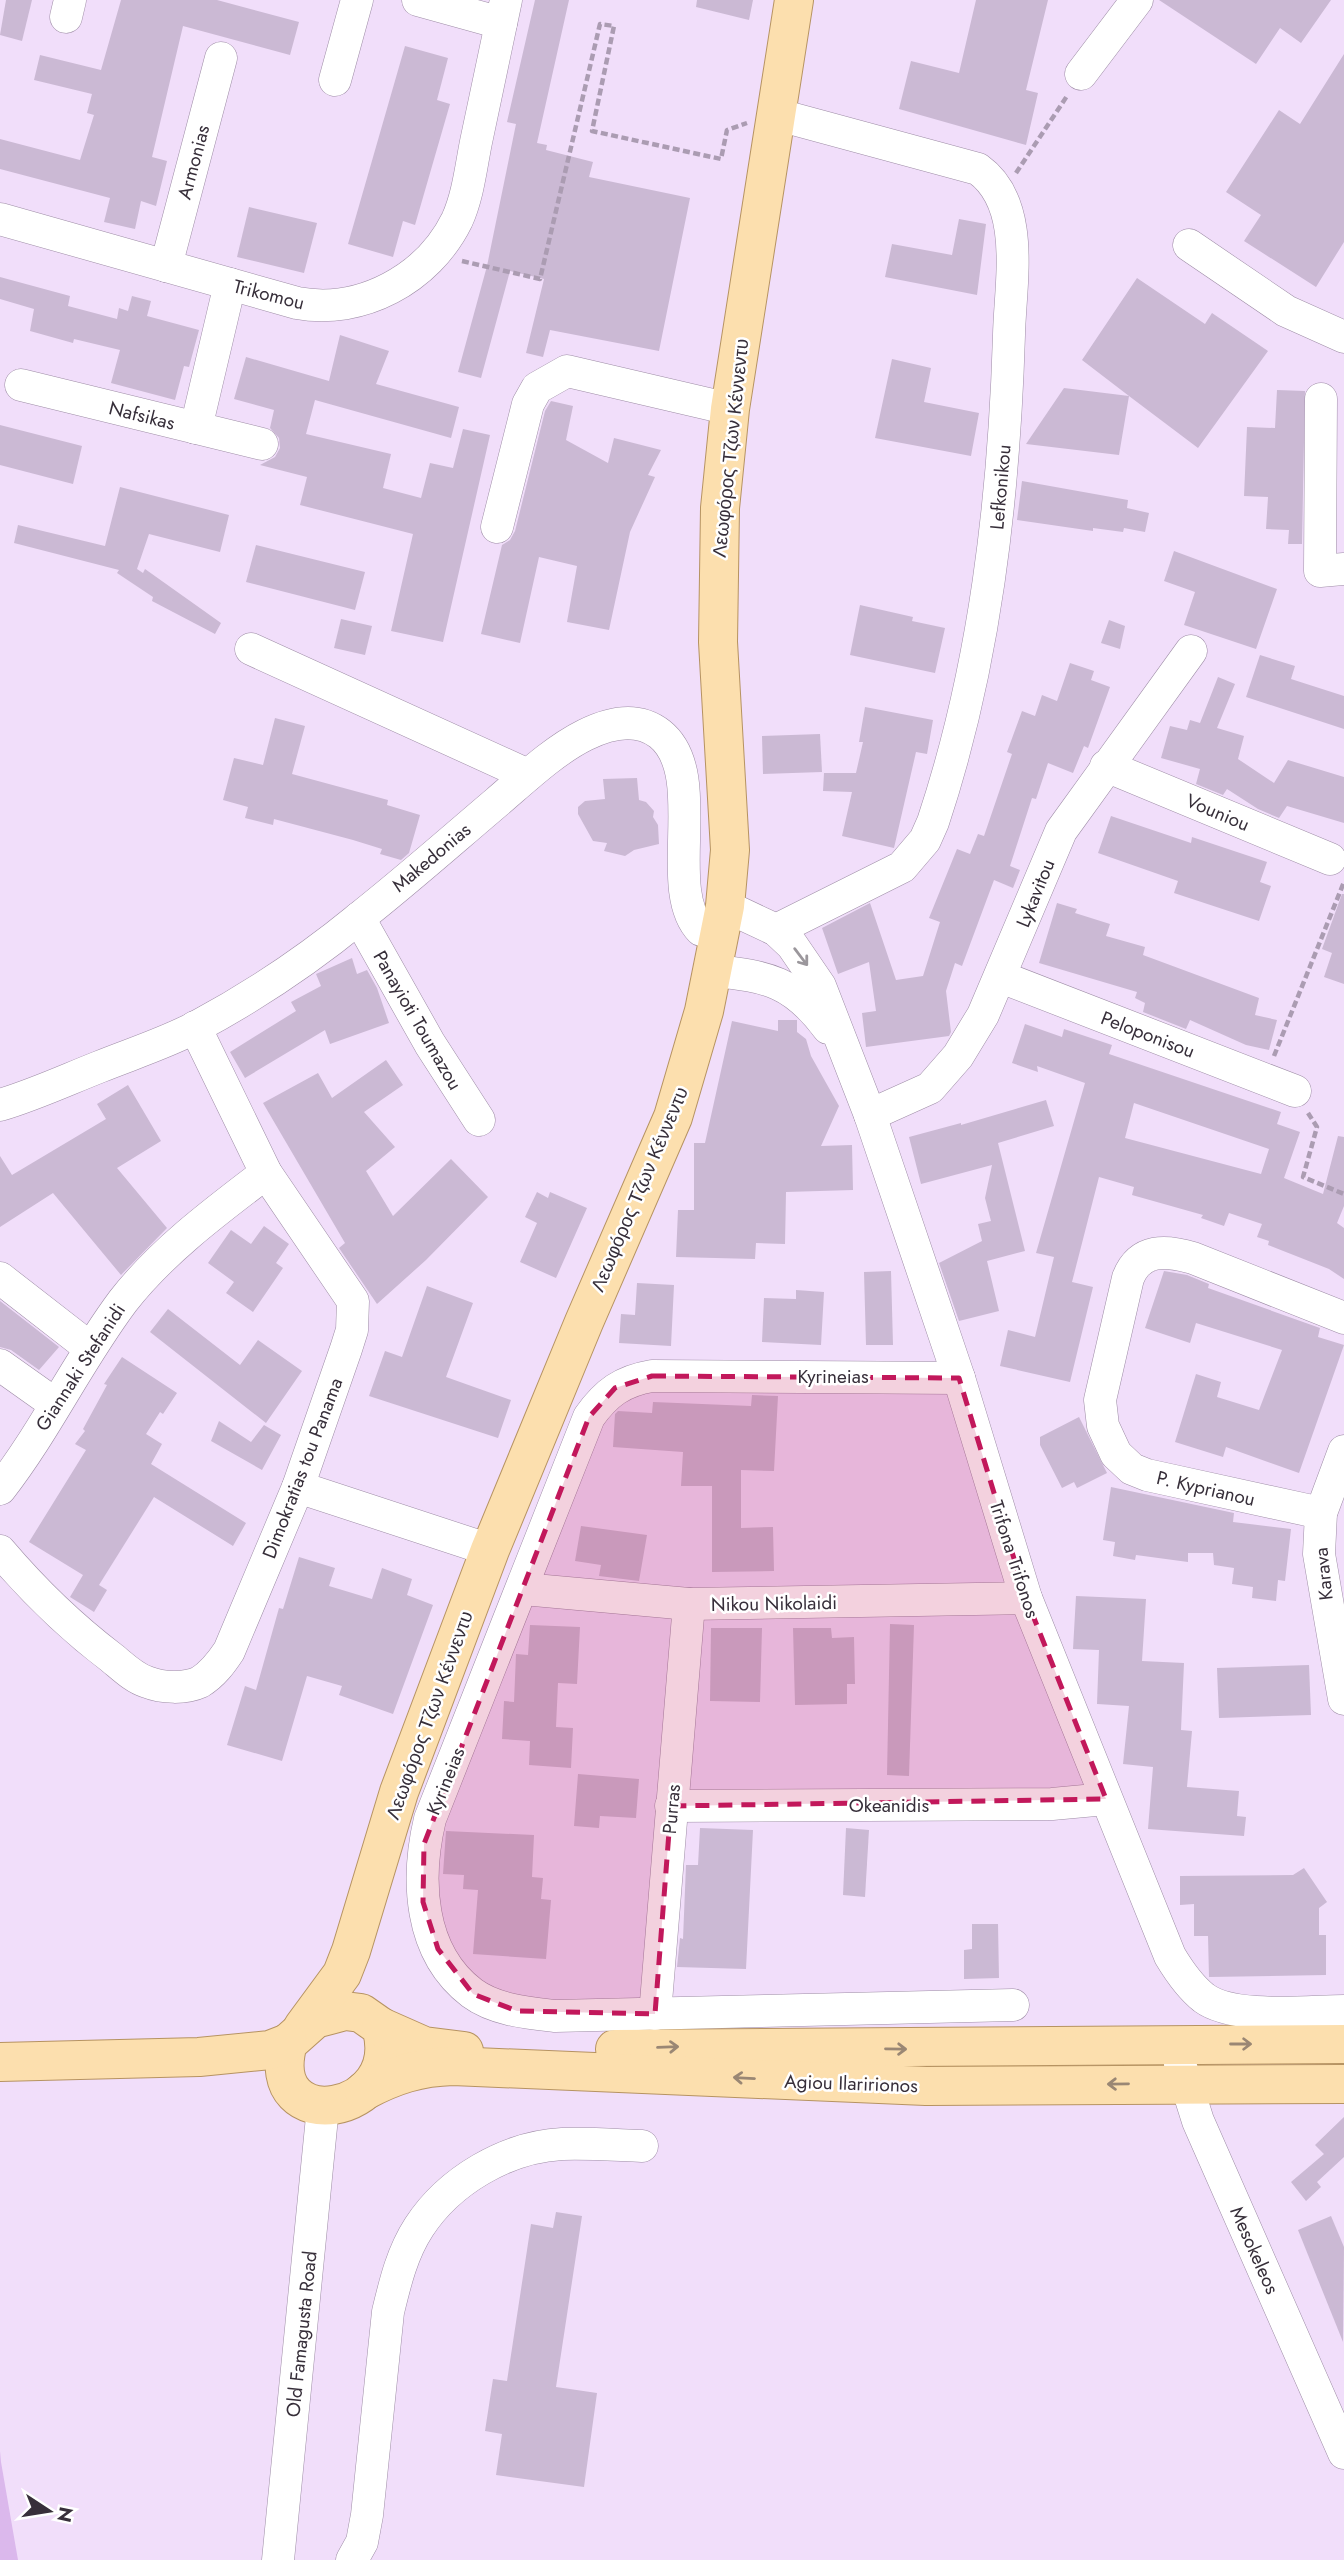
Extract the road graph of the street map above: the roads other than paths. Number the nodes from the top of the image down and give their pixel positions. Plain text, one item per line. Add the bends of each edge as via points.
1 (356, 0) edge
2 (418, 0) edge
3 (794, 0) edge
4 (1137, 0) edge
5 (504, 12) edge
6 (221, 58) dead end
7 (1081, 74) road end
8 (335, 80) dead end
9 (775, 114) junction
10 (0, 219) edge
11 (1189, 245) dead end
12 (166, 266) junction
13 (230, 284) junction
14 (1344, 337) edge
15 (21, 385) dead end
16 (1321, 399) dead end
17 (730, 409) junction
18 (196, 428) junction
19 (262, 444) dead end
20 (497, 527) dead end
21 (1344, 569) edge
22 (251, 649) dead end
23 (1191, 651) dead end
24 (1106, 766) junction
25 (528, 775) junction
26 (1337, 870) edge
27 (359, 918) junction
28 (723, 919) junction
29 (776, 930) junction
30 (713, 971) junction
31 (1001, 976) junction
32 (195, 1027) junction
33 (842, 1046) junction
34 (1295, 1091) road end
35 (0, 1105) edge
36 (870, 1115) junction
37 (479, 1120) dead end
38 (266, 1173) junction
39 (0, 1278) edge
40 (1344, 1318) edge
41 (90, 1348) junction
42 (0, 1365) edge
43 (959, 1378) junction
44 (55, 1404) junction
45 (1344, 1451) edge
46 (298, 1487) junction
47 (0, 1489) edge
48 (1321, 1513) junction
49 (490, 1550) junction
50 (0, 1551) edge
51 (523, 1589) junction
52 (1026, 1598) junction
53 (689, 1604) junction
54 (1344, 1699) edge
55 (1106, 1799) junction
56 (671, 1807) junction
57 (360, 1927) junction
58 (1013, 2005) dead end
59 (1344, 2011) edge
60 (655, 2014) junction
61 (378, 2023) junction
62 (295, 2035) junction
63 (1172, 2044) junction
64 (1344, 2044) edge
65 (199, 2057) junction
66 (0, 2062) edge
67 (1186, 2083) junction
68 (1344, 2084) edge
69 (364, 2091) junction
70 (309, 2101) junction
71 (642, 2146) dead end
72 (1344, 2453) edge
73 (284, 2559) edge
74 (352, 2560) edge

1 - 8 street
2 - 5 street
3 - 9 main road, Λεωφόρος Τζων Κέννεντυ
4 - 7 street
5 - 13 street, Trikomou via 464,197 457,218 434,254 393,287 341,304 308,305
6 - 12 street, Armonias
9 - 17 main road, Λεωφόρος Τζων Κέννεντυ
9 - 29 street, Lefkonikou via 978,169 1000,196 1011,241 1001,496 982,620 940,803 925,840 902,866
10 - 12 street, Trikomou
11 - 14 street via 1286,311
12 - 13 street, Trikomou
13 - 18 street
15 - 18 street, Nafsikas
16 - 21 street via 1320,571
17 - 20 street via 567,370 537,388 528,404
17 - 28 main road, Λεωφόρος Τζων Κέννεντυ via 718,563 718,642 730,819
18 - 19 street, Nafsikas
22 - 25 street
23 - 24 street, Lykavitou
24 - 26 street, Vouniou
24 - 31 street, Lykavitou via 1061,831
25 - 27 street, Makedonias
25 - 28 street, Makedonias via 584,736 610,726 639,722 662,735 681,775 691,915 701,930
27 - 32 street, Makedonias via 297,966
27 - 37 street, Panayioti Toumazou
28 - 29 street, Trifona Trifonos
28 - 30 main road, Λεωφόρος Τζων Κέννεντυ
29 -> 33 street, Trifona Trifonos via 820,986
30 - 33 street, Trifona Trifonos via 749,974 781,984 810,1005
30 - 49 main road, Λεωφόρος Τζων Κέννεντυ via 673,1117
31 - 34 street, Peloponisou
31 - 36 street, Lykavitou via 983,1015 941,1078 915,1097
32 - 35 street, Makedonias
32 - 38 street, Dimokratias tou Panama
33 - 36 street, Trifona Trifonos
36 - 43 street, Trifona Trifonos
38 - 41 street, Giannaki Stefanidi via 180,1242 125,1299
38 - 46 street, Dimokratias tou Panama via 353,1301 346,1349
39 - 41 street
40 - 48 street, P. Kyprianou via 1174,1252 1150,1254 1128,1278 1102,1386 1101,1413 1107,1436 1125,1463 1147,1475
41 - 44 street, Giannaki Stefanidi
42 - 44 street
43 - 51 street, Kyrineias via 666,1375 628,1381 602,1399 589,1417
43 - 52 street, Trifona Trifonos
44 - 47 street, Giannaki Stefanidi
45 - 48 street, Karava
46 - 49 street
46 - 50 street, Dimokratias tou Panama via 229,1651 215,1671 198,1683 160,1686 138,1678 34,1592
48 - 54 street, Karava via 1321,1581
49 - 57 main road, Λεωφόρος Τζων Κέννεντυ via 399,1792
51 - 53 street, Nikou Nikolaidi
51 - 60 street, Kyrineias via 429,1819 422,1874 429,1928 447,1965 473,1994 492,2003 555,2016
52 - 53 street, Nikou Nikolaidi
52 - 55 street, Trifona Trifonos
53 - 56 street, Purras
55 - 56 street, Okeanidis via 1076,1804
55 - 59 street, Trifona Trifonos via 1170,1956 1204,1998 1231,2008
56 - 60 street, Purras
57 - 61 main road via 363,1983
57 - 62 main road via 342,1975
58 - 60 street, Kyrineias
61 - 62 main road via 360,2013 329,2013
61 -> 63 main road, Agiou Ilaririonos via 424,2046 495,2053 705,2046 928,2049
61 - 69 main road via 386,2051 384,2063
62 - 65 main road via 270,2050
62 - 70 main road via 284,2074
63 -> 64 main road, Agiou Ilaririonos
63 - 67 street, Mesokeleos
65 - 66 main road
65 - 70 main road via 255,2071
67 - 68 main road, Agiou Ilaririonos
67 -> 69 main road, Agiou Ilaririonos via 926,2086 453,2066 404,2071
67 - 72 street, Mesokeleos via 1198,2121
69 - 70 main road via 349,2102
70 - 73 street, Old Famagusta Road
71 - 74 street via 560,2144 527,2150 466,2178 419,2227 395,2281 388,2312 367,2515 362,2542

